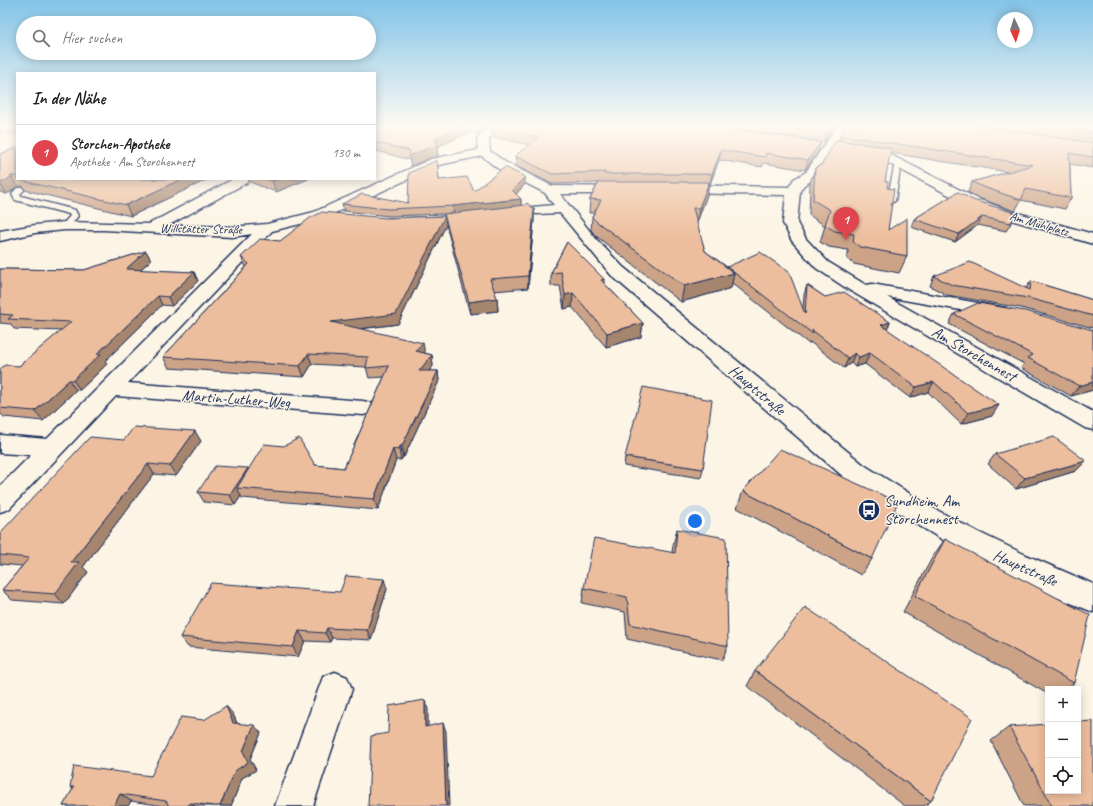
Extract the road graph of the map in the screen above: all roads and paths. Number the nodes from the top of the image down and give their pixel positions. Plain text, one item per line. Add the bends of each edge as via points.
1 (434, 163) edge
2 (498, 163) edge
3 (816, 163) edge
4 (898, 163) joint
5 (241, 180) edge
6 (665, 189) edge
7 (20, 190) dead end
8 (550, 190) junction
9 (634, 190) edge
10 (793, 191) junction
11 (892, 201) edge
12 (565, 208) junction
13 (537, 210) dead end
14 (319, 215) junction
15 (342, 218) edge
16 (65, 226) junction
17 (152, 228) junction
18 (267, 228) junction
19 (0, 236) edge
20 (1093, 239) edge
21 (855, 286) junction
22 (1014, 314) edge
23 (110, 389) junction
24 (363, 408) dead end
25 (1093, 422) edge
26 (0, 444) edge
27 (52, 448) junction
28 (0, 502) edge
29 (1093, 598) edge
30 (334, 689) dead end
31 (294, 806) edge

1 - 14 street, Willstätter Straße
2 - 8 street, Hauptstraße
3 - 10 street via 811,174
4 - 11 lane
4 - 20 street, Am Mühlplatz via 975,203
5 - 17 street
6 - 10 street
7 - 16 lane via 16,194 18,198 72,212 74,216
8 - 9 street
8 - 12 street, Hauptstraße
10 - 21 street, Am Storchennest via 790,223 800,242 822,265
12 - 13 street
12 - 29 street, Hauptstraße via 617,270 656,306 854,472 999,558
14 - 15 street
14 - 18 street, Willstätter Straße
16 - 17 street, Willstätter Straße
16 - 19 street, Willstätter Straße
17 - 18 street, Willstätter Straße via 232,232
18 - 23 street
21 - 22 street, Am Storchennest
21 - 25 street, Am Storchennest
23 - 24 street, Martin-Luther-Weg
23 - 27 street
26 - 27 street
27 - 28 street
30 - 31 street

